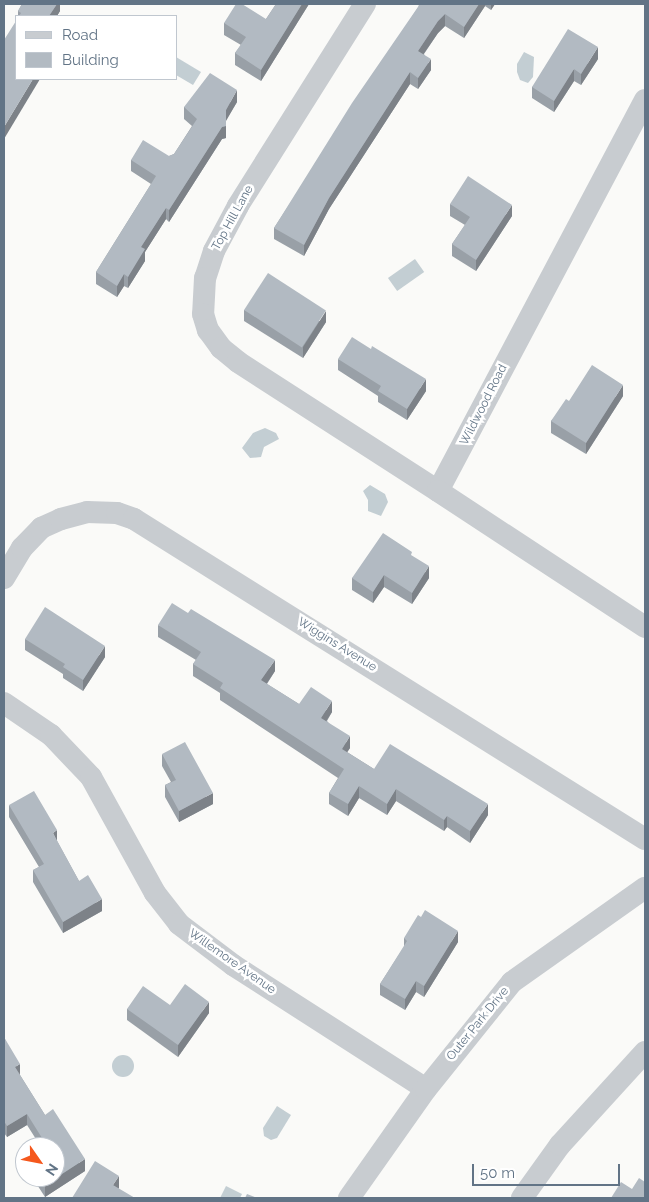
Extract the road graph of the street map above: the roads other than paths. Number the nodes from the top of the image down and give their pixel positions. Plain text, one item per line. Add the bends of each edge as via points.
1 (365, 4) edge
2 (645, 100) edge
3 (438, 491) junction
4 (4, 578) edge
5 (645, 626) edge
6 (4, 703) edge
7 (645, 839) edge
8 (645, 888) edge
9 (645, 1052) edge
10 (426, 1089) junction
11 (349, 1198) edge
12 (522, 1198) edge

1 - 3 street, Top Hill Lane via 222,236 205,278 203,314 208,330 221,348 238,362
2 - 3 street, Wildwood Road
3 - 5 street
4 - 7 street, Wiggins Avenue via 22,548 41,528 87,512 117,513 134,519
6 - 10 street, Willemore Avenue via 51,735 79,762 111,810 155,893 179,924 233,964
8 - 10 street, Outer Park Drive via 512,982 482,1015
9 - 12 street via 560,1145
10 - 11 street, Outer Park Drive

